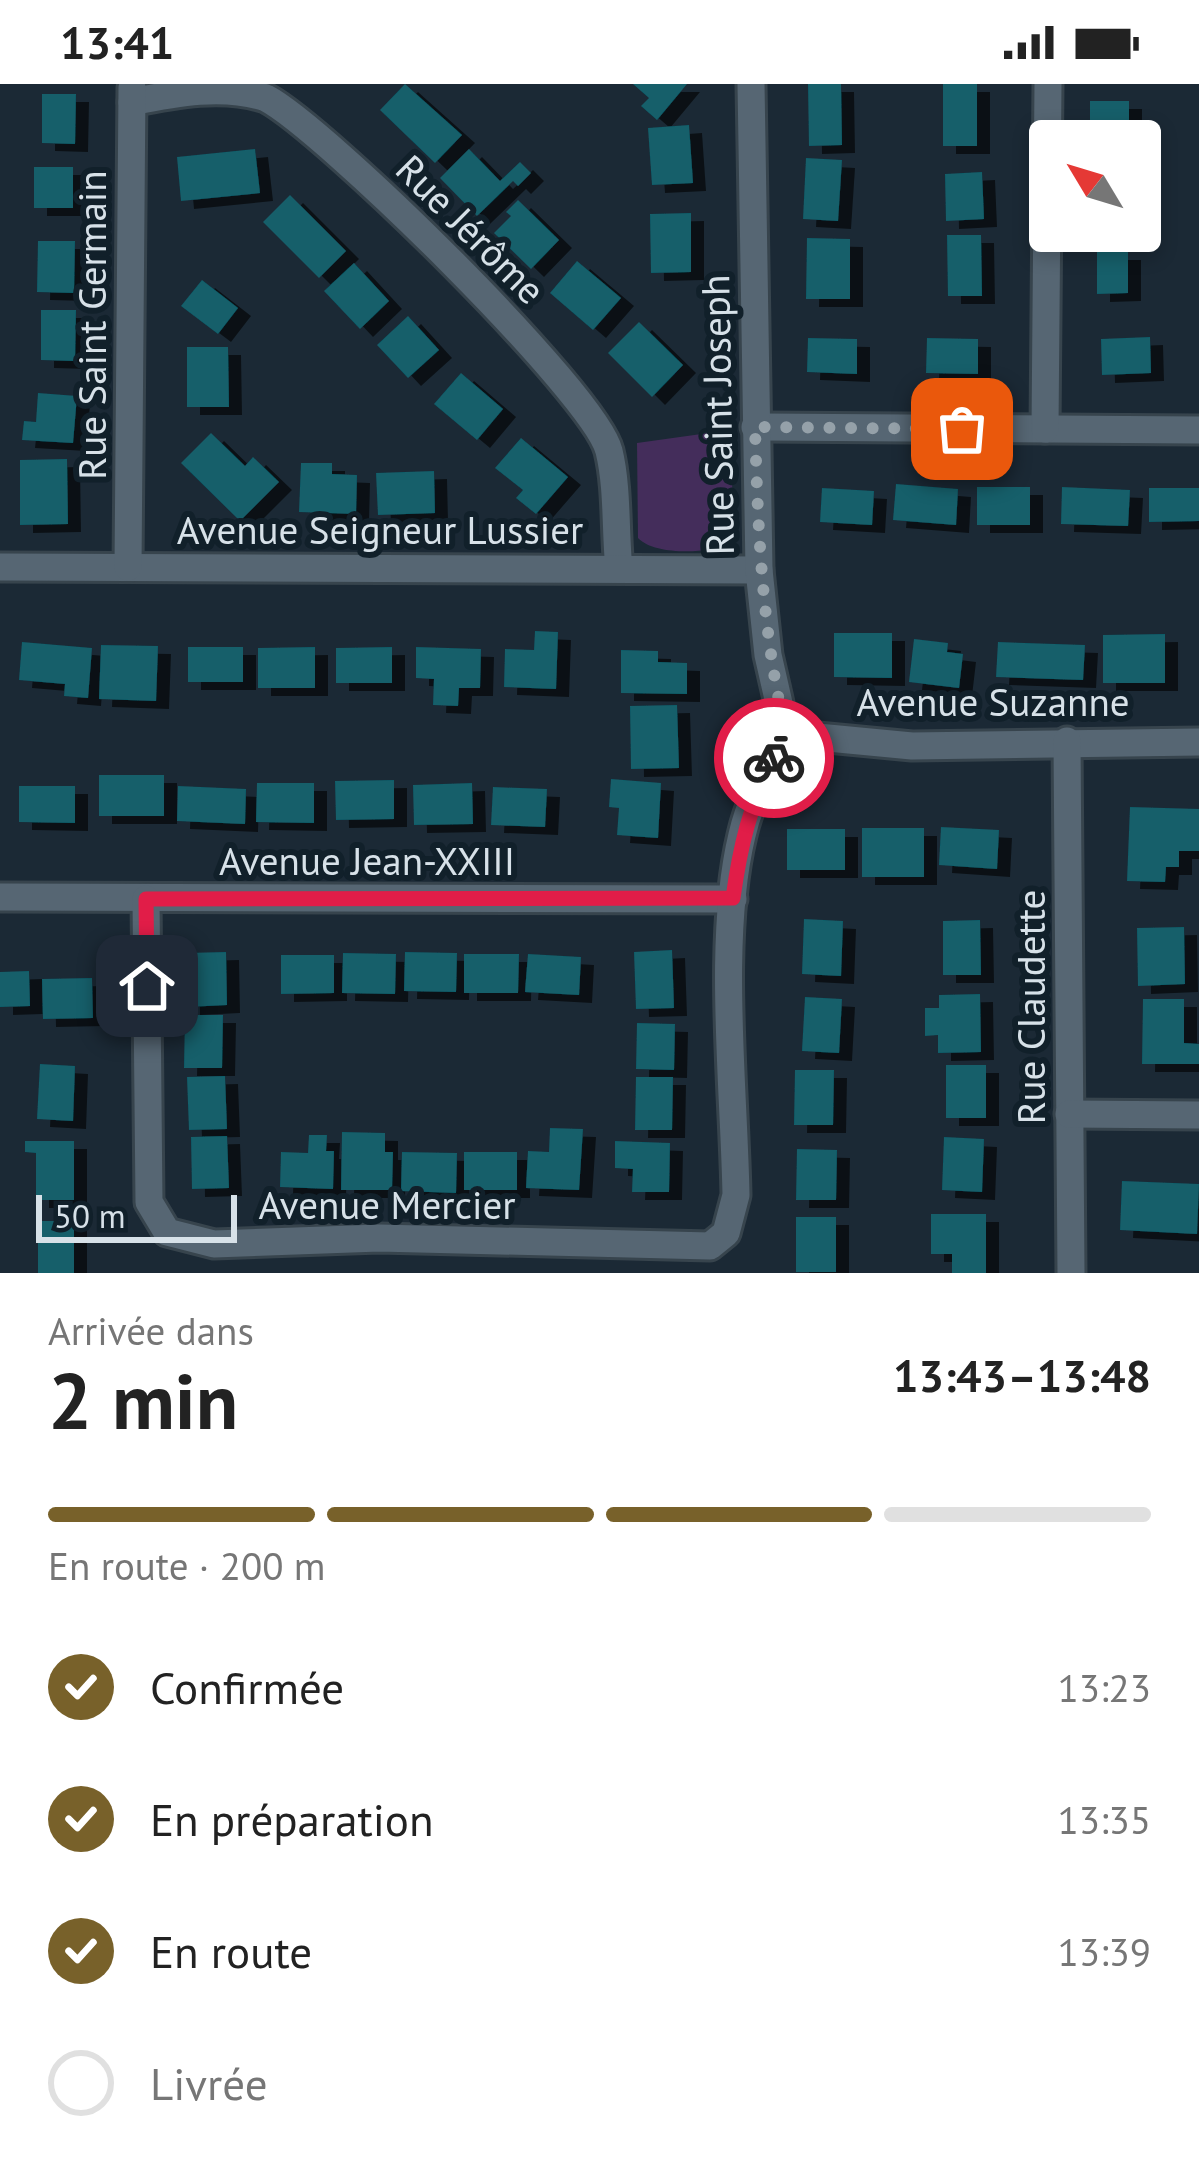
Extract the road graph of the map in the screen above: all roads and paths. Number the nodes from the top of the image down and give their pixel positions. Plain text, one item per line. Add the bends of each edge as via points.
1 (751, 84) edge
2 (1048, 84) edge
3 (132, 93) edge
4 (755, 427) junction
5 (1045, 429) junction
6 (1199, 430) edge
7 (0, 567) edge
8 (128, 567) junction
9 (619, 569) junction
10 (759, 570) junction
11 (786, 734) junction
12 (1067, 741) junction
13 (1199, 742) edge
14 (0, 897) edge
15 (733, 898) junction
16 (146, 899) junction
17 (1069, 1114) junction
18 (1199, 1115) edge
19 (1070, 1273) edge

1 - 4 street, Rue Saint Joseph
2 - 5 street
3 - 8 street, Rue Saint Germain
3 - 9 street, Rue Jérôme via 212,86 265,97 336,150 529,342 591,418 608,448
4 - 5 street
4 - 10 street, Rue Saint Joseph
5 - 6 street
7 - 8 street, Avenue Seigneur Lussier
8 - 9 street, Avenue Seigneur Lussier
9 - 10 street, Avenue Seigneur Lussier
10 - 11 street, Rue Saint Joseph
11 - 12 street, Avenue Suzanne via 912,746
11 - 15 street via 742,836
12 - 13 street, Avenue Suzanne
12 - 17 street, Rue Claudette
14 - 16 street, Avenue Jean-XXIII
15 - 16 street, Avenue Jean-XXIII
15 - 16 street, Avenue Mercier via 736,1195 726,1233 710,1246 379,1238 214,1244 167,1232 149,1202
17 - 18 street
17 - 19 street, Rue Claudette

